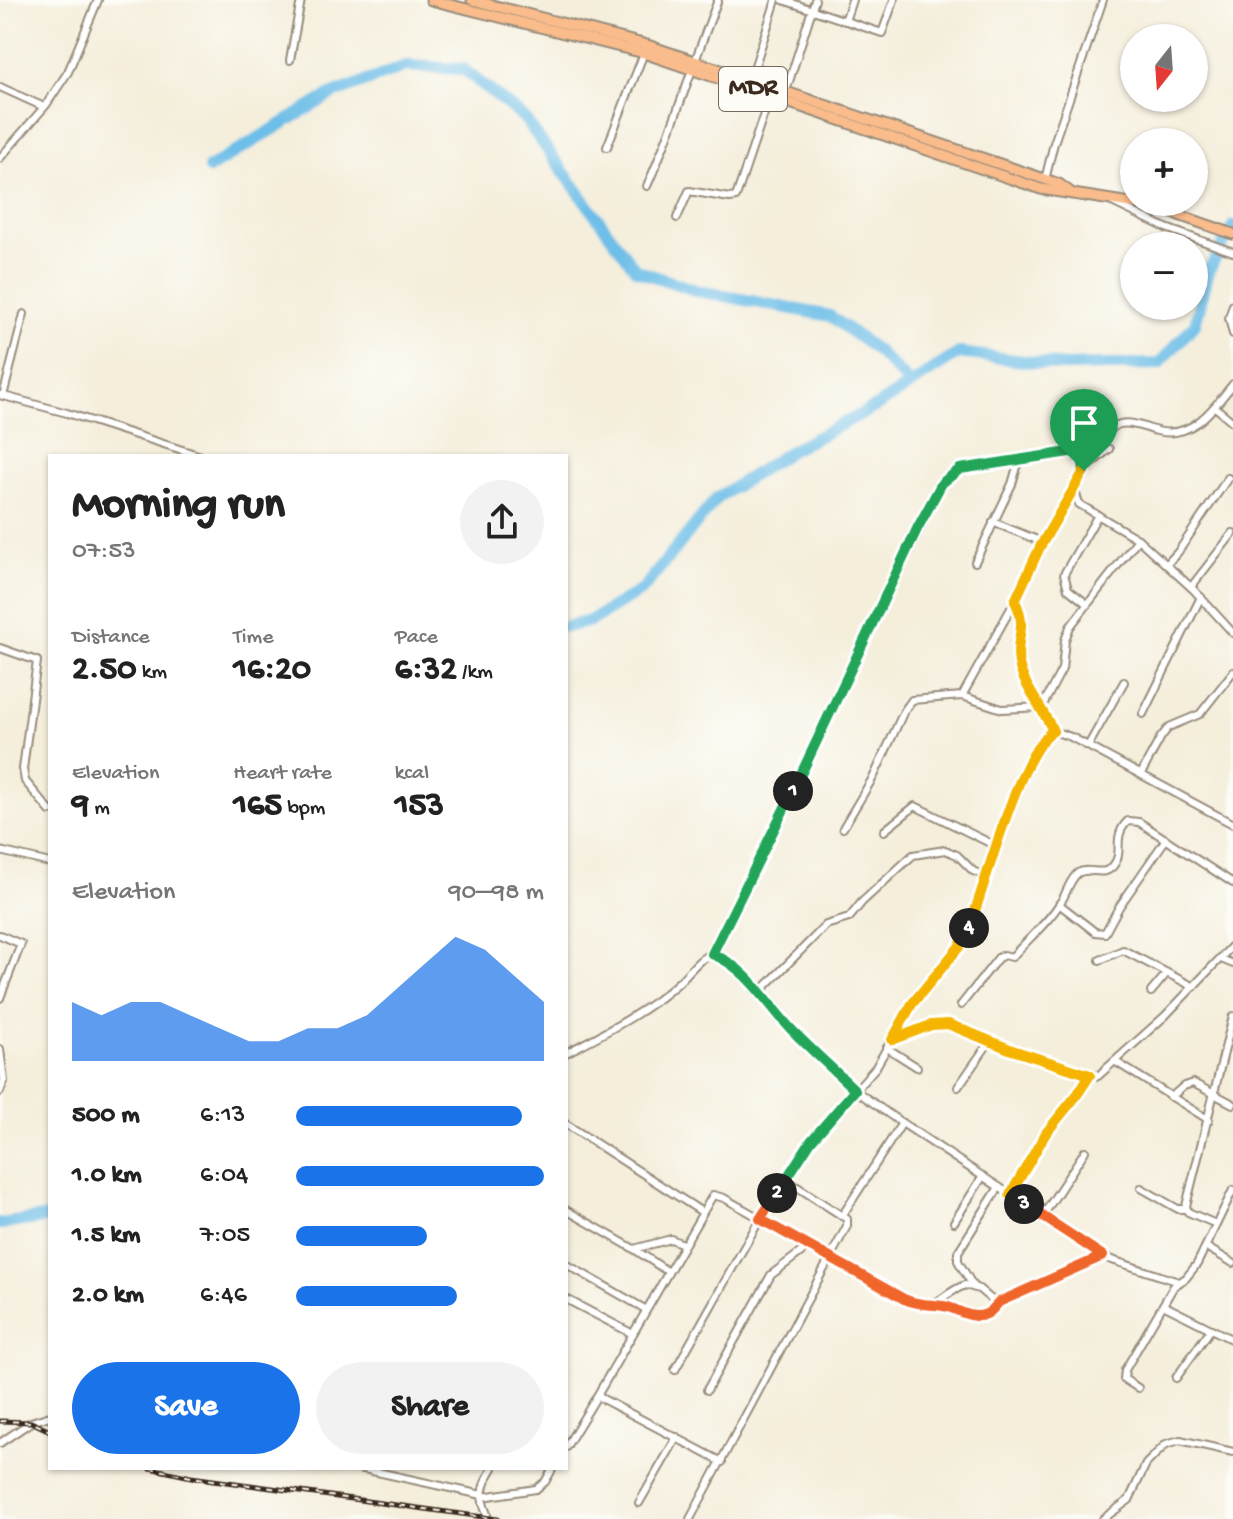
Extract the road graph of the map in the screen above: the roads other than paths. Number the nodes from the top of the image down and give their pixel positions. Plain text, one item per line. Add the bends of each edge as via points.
1 (98, 0) edge
2 (301, 0) edge
3 (431, 0) edge
4 (472, 0) edge
5 (718, 0) edge
6 (776, 0) edge
7 (783, 0) edge
8 (815, 0) edge
9 (852, 0) edge
10 (894, 0) edge
11 (1103, 0) edge
12 (497, 3) edge
13 (811, 10) junction
14 (845, 21) junction
15 (644, 53) junction
16 (290, 60) dead end
17 (692, 64) junction
18 (751, 78) junction
19 (0, 87) edge
20 (786, 91) junction
21 (771, 95) junction
22 (45, 106) junction
23 (607, 147) dead end
24 (0, 158) edge
25 (1045, 180) junction
26 (647, 186) dead end
27 (1070, 192) junction
28 (1105, 198) junction
29 (677, 218) dead end
30 (1233, 234) edge
31 (1233, 252) edge
32 (1233, 305) edge
33 (24, 314) dead end
34 (1233, 334) edge
35 (1233, 384) edge
36 (2, 396) edge
37 (1215, 407) junction
38 (1233, 422) edge
39 (1109, 449) dead end
40 (1082, 450) junction
41 (195, 454) edge
42 (1019, 460) junction
43 (1084, 471) junction
44 (1228, 478) dead end
45 (1074, 488) junction
46 (1098, 515) junction
47 (993, 522) junction
48 (1233, 533) edge
49 (1138, 539) junction
50 (1042, 542) junction
51 (975, 562) dead end
52 (1167, 564) junction
53 (1191, 587) junction
54 (1201, 597) junction
55 (1015, 601) junction
56 (1087, 604) junction
57 (1233, 633) edge
58 (0, 648) edge
59 (1233, 672) edge
60 (1124, 682) dead end
61 (962, 696) junction
62 (1042, 707) junction
63 (1143, 714) dead end
64 (1053, 731) junction
65 (1088, 746) junction
66 (1141, 774) junction
67 (48, 809) edge
68 (1233, 824) edge
69 (843, 828) dead end
70 (884, 831) dead end
71 (1166, 839) junction
72 (996, 846) junction
73 (0, 851) edge
74 (48, 863) edge
75 (987, 877) junction
76 (1233, 883) edge
77 (1059, 904) junction
78 (0, 935) edge
79 (1233, 945) edge
80 (712, 954) junction
81 (1221, 959) junction
82 (1100, 960) dead end
83 (1233, 964) edge
84 (1167, 973) junction
85 (1194, 987) junction
86 (1151, 992) dead end
87 (759, 993) junction
88 (0, 998) edge
89 (961, 1005) dead end
90 (1233, 1016) edge
91 (892, 1040) junction
92 (990, 1041) junction
93 (887, 1048) junction
94 (0, 1049) edge
95 (568, 1052) edge
96 (1116, 1062) junction
97 (917, 1067) dead end
98 (1090, 1075) junction
99 (958, 1087) dead end
100 (855, 1090) junction
101 (0, 1092) edge
102 (1216, 1094) junction
103 (1171, 1097) junction
104 (1233, 1104) edge
105 (1209, 1120) junction
106 (902, 1123) junction
107 (568, 1128) edge
108 (1085, 1151) dead end
109 (983, 1176) junction
110 (785, 1179) junction
111 (999, 1187) junction
112 (1141, 1188) dead end
113 (1233, 1190) edge
114 (1010, 1195) junction
115 (1186, 1209) junction
116 (568, 1211) edge
117 (702, 1212) junction
118 (842, 1216) junction
119 (1042, 1217) junction
120 (760, 1219) junction
121 (954, 1222) dead end
122 (1216, 1224) junction
123 (683, 1244) junction
124 (809, 1246) junction
125 (1206, 1247) junction
126 (634, 1249) junction
127 (1103, 1256) junction
128 (831, 1258) junction
129 (1233, 1263) edge
130 (568, 1265) edge
131 (667, 1271) junction
132 (1179, 1282) junction
133 (973, 1286) junction
134 (568, 1300) edge
135 (999, 1302) junction
136 (1163, 1305) junction
137 (931, 1306) junction
138 (645, 1309) junction
139 (1211, 1329) junction
140 (631, 1333) junction
141 (1233, 1340) edge
142 (675, 1370) dead end
143 (1176, 1378) dead end
144 (1138, 1388) dead end
145 (707, 1390) dead end
146 (597, 1396) junction
147 (48, 1417) edge
148 (677, 1437) junction
149 (0, 1443) edge
150 (568, 1444) edge
151 (1233, 1452) edge
152 (722, 1462) junction
153 (368, 1470) edge
154 (492, 1470) edge
155 (552, 1470) edge
156 (482, 1496) junction
157 (639, 1503) dead end
158 (487, 1514) dead end
159 (690, 1519) edge
160 (1103, 1519) edge

1 - 22 street via 74,62
2 - 16 street
3 - 15 main road, MDR
4 - 12 main road, MDR
5 - 17 street
6 - 18 street
7 - 13 street
8 - 13 street
9 - 14 street
10 - 14 street via 882,33
11 - 25 street
12 - 17 main road, MDR
13 - 14 street
13 - 20 street
15 - 17 main road, MDR
15 - 23 street
17 - 18 main road, MDR
17 - 21 main road, MDR
17 - 26 street via 668,142
18 - 20 main road, MDR
19 - 22 street
20 - 25 main road, MDR
21 - 27 main road, MDR via 1041,189
21 - 29 street via 736,197 689,191
22 - 24 street
25 - 27 main road, MDR
27 - 28 main road, MDR
28 - 30 main road, MDR via 1172,212
28 - 31 street
32 - 34 street
33 - 36 street
35 - 37 street
36 - 41 street
37 - 38 street
37 - 40 street via 1194,426 1175,433 1124,422
39 - 43 street
40 - 42 street
40 - 43 street
42 - 47 street
42 - 80 street via 960,469 942,483
43 - 45 street
44 - 52 street
45 - 46 street via 1079,504
45 - 50 street
46 - 49 street
46 - 56 street via 1064,574 1068,589
47 - 50 street
47 - 51 street
48 - 53 street
49 - 52 street
49 - 56 street
50 - 55 street
52 - 53 street
53 - 54 street
54 - 57 street
54 - 63 street
55 - 61 street
55 - 62 street via 1023,621 1018,661
56 - 62 street via 1070,627 1062,669
58 - 67 street via 37,661 23,769 25,781
59 - 66 street via 1200,714 1169,727
60 - 65 street
61 - 62 street via 1002,709
61 - 69 street via 919,698 908,704
62 - 64 street
64 - 65 street
64 - 72 street via 1040,741
65 - 66 street
66 - 68 street
70 - 72 street via 915,806
71 - 76 street
71 - 77 street via 1128,821 1118,837 1119,856 1113,866 1099,873 1080,872
71 - 77 street via 1105,933 1095,932
72 - 75 street
73 - 74 street
75 - 87 street via 945,850 913,855 849,918 826,925
75 - 91 street via 959,947 912,1004
77 - 89 street via 1012,957 998,958
78 - 88 street via 21,944
79 - 81 street
80 - 87 street via 729,962
80 - 95 street via 657,999
81 - 83 street
81 - 85 street
82 - 84 street via 1123,950
84 - 85 street
84 - 86 street
85 - 96 street
87 - 100 street
90 - 102 street
91 - 92 street via 940,1023
91 - 93 street
92 - 98 street
92 - 99 street
93 - 97 street
93 - 100 street
94 - 101 street
96 - 98 street via 1102,1074
96 - 103 street
98 - 114 street via 1046,1133
100 - 106 street
100 - 110 street
102 - 103 street via 1190,1083
102 - 104 street
102 - 105 street
103 - 105 street
105 - 115 street
106 - 109 street
106 - 118 street
107 - 117 street
108 - 119 street
109 - 111 street
109 - 121 street
110 - 118 street
110 - 120 street
111 - 114 street
111 - 133 street via 958,1252
112 - 115 street
113 - 122 street
114 - 119 street
115 - 122 street
116 - 126 street
117 - 120 street via 716,1195
117 - 123 street
118 - 128 street via 847,1226
119 - 127 street
120 - 124 street
120 - 142 street
122 - 125 street
123 - 126 street via 671,1239
123 - 131 street
124 - 128 street
124 - 145 street via 771,1275
125 - 129 street
125 - 132 street via 1190,1275
126 - 131 street
127 - 132 street
127 - 135 street
128 - 137 street via 904,1299
128 - 152 street
130 - 138 street
131 - 138 street
132 - 136 street
133 - 135 street
133 - 137 street via 960,1287
134 - 140 street
135 - 137 street via 982,1316
136 - 139 street
136 - 144 street via 1125,1370 1124,1379
138 - 140 street
139 - 141 street
139 - 143 street
140 - 146 street
146 - 148 street
146 - 150 street
147 - 149 street
148 - 152 street
148 - 157 street
151 - 160 street via 1180,1440 1166,1444 1146,1464 1129,1500
152 - 159 street
153 - 156 street
154 - 156 street
155 - 156 street via 536,1489
156 - 158 street

